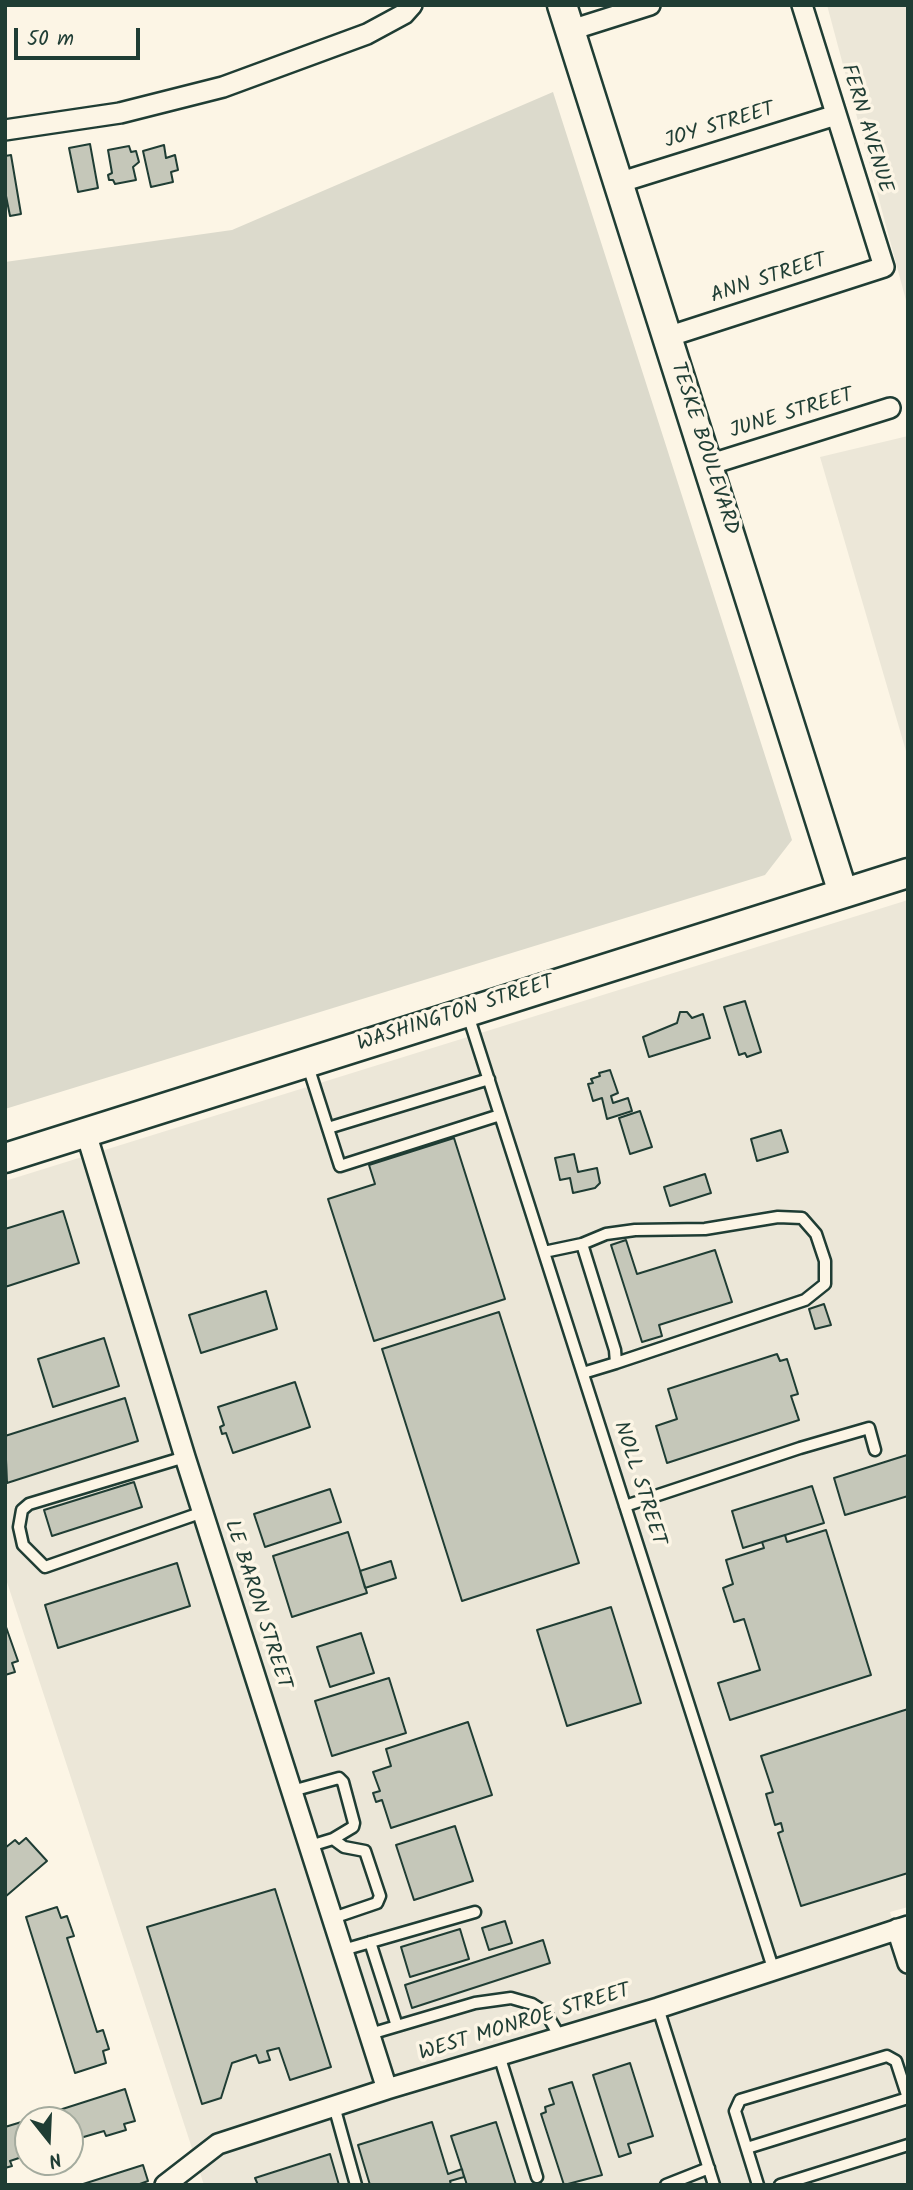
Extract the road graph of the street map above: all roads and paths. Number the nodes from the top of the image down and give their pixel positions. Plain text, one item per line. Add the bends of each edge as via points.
1 (412, 5) edge
2 (650, 5) edge
3 (802, 5) edge
4 (566, 18) edge
5 (836, 115) junction
6 (5, 131) edge
7 (618, 183) junction
8 (884, 267) joint
9 (667, 337) junction
10 (890, 408) dead end
11 (708, 465) junction
12 (908, 873) edge
13 (843, 893) junction
14 (467, 1012) junction
15 (307, 1063) junction
16 (489, 1079) junction
17 (500, 1115) junction
18 (328, 1128) junction
19 (86, 1133) junction
20 (5, 1158) edge
21 (582, 1244) junction
22 (544, 1252) junction
23 (616, 1363) junction
24 (583, 1373) junction
25 (875, 1450) dead end
26 (185, 1457) junction
27 (625, 1506) junction
28 (203, 1512) junction
29 (292, 1791) junction
30 (333, 1839) junction
31 (310, 1846) junction
32 (475, 1912) dead end
33 (333, 1918) junction
34 (902, 1927) edge
35 (370, 1942) junction
36 (343, 1950) junction
37 (908, 1963) edge
38 (773, 1968) junction
39 (658, 2008) junction
40 (397, 2026) junction
41 (370, 2034) junction
42 (560, 2037) junction
43 (499, 2055) junction
44 (387, 2089) junction
45 (908, 2098) edge
46 (334, 2106) junction
47 (908, 2146) edge
48 (747, 2148) junction
49 (709, 2168) junction
50 (537, 2177) dead end
51 (165, 2185) edge
52 (356, 2185) edge
53 (666, 2185) edge
54 (714, 2185) edge
55 (758, 2185) edge
56 (780, 2185) edge

1 - 6 street via 367,34 223,87 120,113
2 - 4 street
3 - 5 street, FERN AVENUE
4 - 7 main road, TESKE BOULEVARD
5 - 7 street, JOY STREET
5 - 8 street, FERN AVENUE
7 - 9 main road, TESKE BOULEVARD
8 - 9 street, ANN STREET
9 - 11 main road, TESKE BOULEVARD
10 - 11 street, JUNE STREET
11 - 13 main road, TESKE BOULEVARD
12 - 13 main road, WASHINGTON STREET
13 - 14 main road, WASHINGTON STREET
14 - 15 main road, WASHINGTON STREET
14 - 16 lane, NOLL STREET
15 - 18 lane
15 - 19 main road, WASHINGTON STREET
16 - 17 lane, NOLL STREET
16 - 18 lane
17 - 18 lane via 340,1166
17 - 22 lane, NOLL STREET
19 - 20 main road, WASHINGTON STREET
19 - 26 street, LE BARON STREET
21 - 22 lane
21 - 23 lane
21 - 23 lane via 606,1234 635,1230 705,1229 778,1217 802,1218 816,1234 825,1261 825,1284 805,1300
22 - 24 lane, NOLL STREET
23 - 24 lane
24 - 27 lane, NOLL STREET
25 - 27 lane via 869,1429
26 - 28 street, LE BARON STREET
26 - 28 lane via 29,1504 20,1518 23,1545 45,1567
27 - 38 lane, NOLL STREET
28 - 29 street, LE BARON STREET
29 - 30 lane via 339,1777 354,1823
29 - 31 street, LE BARON STREET
30 - 31 lane
30 - 33 lane via 344,1847 365,1851 380,1896 377,1903
31 - 33 street, LE BARON STREET
32 - 35 lane
33 - 36 street, LE BARON STREET
34 - 37 street
34 - 38 street, WEST MONROE STREET
35 - 36 lane
35 - 40 lane
36 - 41 street, LE BARON STREET
38 - 39 street, WEST MONROE STREET
39 - 42 street, WEST MONROE STREET
39 - 49 lane
40 - 41 lane
40 - 42 lane via 475,2003 511,1998 546,2013
41 - 44 street, LE BARON STREET
42 - 43 street, WEST MONROE STREET
43 - 44 street, WEST MONROE STREET
43 - 50 lane
44 - 46 street, WEST MONROE STREET
45 - 48 lane
45 - 48 lane via 896,2061 887,2056 740,2100 735,2110
46 - 51 street, WEST MONROE STREET via 218,2144
46 - 52 lane
47 - 56 lane
48 - 55 lane
49 - 53 lane
49 - 54 lane

